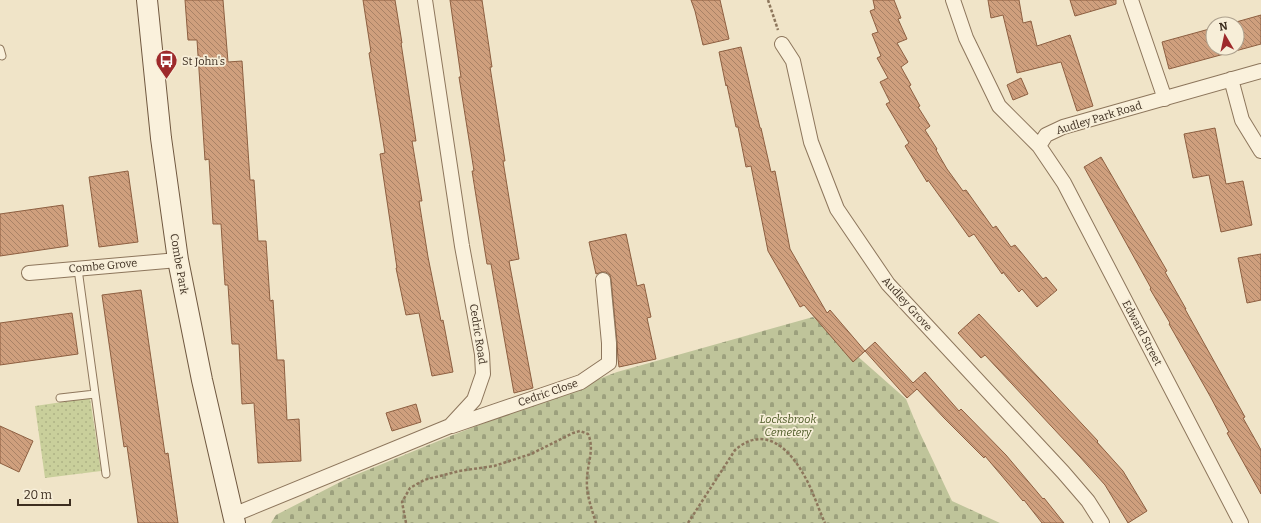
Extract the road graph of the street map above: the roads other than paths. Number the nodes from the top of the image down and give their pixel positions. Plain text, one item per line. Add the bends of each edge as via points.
1 (147, 0) edge
2 (425, 0) edge
3 (952, 0) edge
4 (1131, 0) edge
5 (782, 44) road end
6 (1261, 71) edge
7 (1231, 79) junction
8 (1166, 99) junction
9 (1039, 146) junction
10 (1261, 151) edge
11 (178, 260) junction
12 (78, 269) junction
13 (29, 273) dead end
14 (603, 280) dead end
15 (95, 394) junction
16 (60, 398) dead end
17 (450, 426) junction
18 (106, 474) dead end
19 (234, 519) edge
20 (1102, 523) edge
21 (1241, 523) edge

1 - 11 street, Combe Park via 161,138
2 - 17 street, Cedric Road via 462,246 482,354 483,374 474,400
3 - 9 street via 966,38 999,106
4 - 8 street
5 - 20 street, Audley Grove via 793,61 810,142 836,209 888,284 1063,472 1088,501
6 - 7 street, Audley Park Road
7 - 8 street, Audley Park Road
7 - 10 street via 1242,120
8 - 9 street, Audley Park Road via 1063,127 1046,135
9 - 21 street, Edward Street via 1064,183
11 - 12 street, Combe Grove
11 - 19 street, Combe Park
12 - 13 street, Combe Grove
12 - 15 lane
14 - 17 street, Cedric Close via 609,363 580,382
15 - 16 lane
15 - 18 lane
17 - 19 street, Cedric Road

